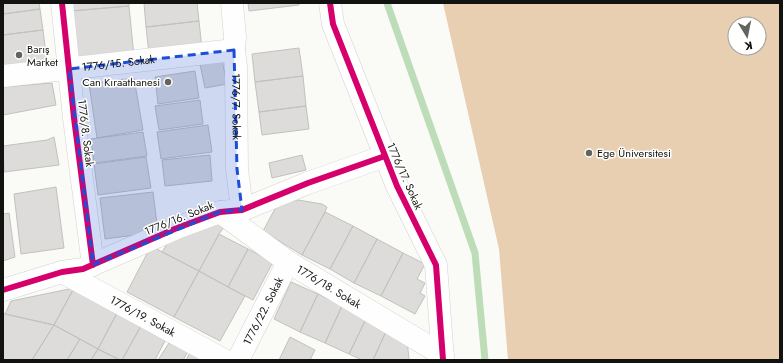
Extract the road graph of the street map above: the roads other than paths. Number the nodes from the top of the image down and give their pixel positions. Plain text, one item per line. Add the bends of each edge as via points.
1 (62, 3) edge
2 (232, 3) edge
3 (330, 3) edge
4 (234, 50) junction
5 (69, 69) junction
6 (3, 76) edge
7 (385, 156) junction
8 (242, 210) junction
9 (220, 212) junction
10 (288, 262) junction
11 (93, 265) junction
12 (62, 272) junction
13 (3, 290) edge
14 (443, 358) edge
15 (224, 360) edge
16 (238, 360) edge

1 - 5 street, 1776/8. Sokak
2 - 4 street, 1776/7. Sokak
3 - 7 street, 1776/17. Sokak via 333,24
4 - 5 street, 1776/15. Sokak
4 - 8 street, 1776/7. Sokak via 237,169
5 - 6 street, 1776/15. Sokak
5 - 11 street, 1776/8. Sokak
7 - 8 street, 1776/16. Sokak
7 - 14 street, 1776/17. Sokak via 436,265
8 - 9 street, 1776/16. Sokak
9 - 10 street, 1776/18. Sokak
9 - 11 street, 1776/16. Sokak
10 - 14 street, 1776/18. Sokak
10 - 16 street, 1776/22. Sokak
11 - 12 street, 1776/16. Sokak
12 - 13 street, 1776/16. Sokak
12 - 15 street, 1776/19. Sokak

